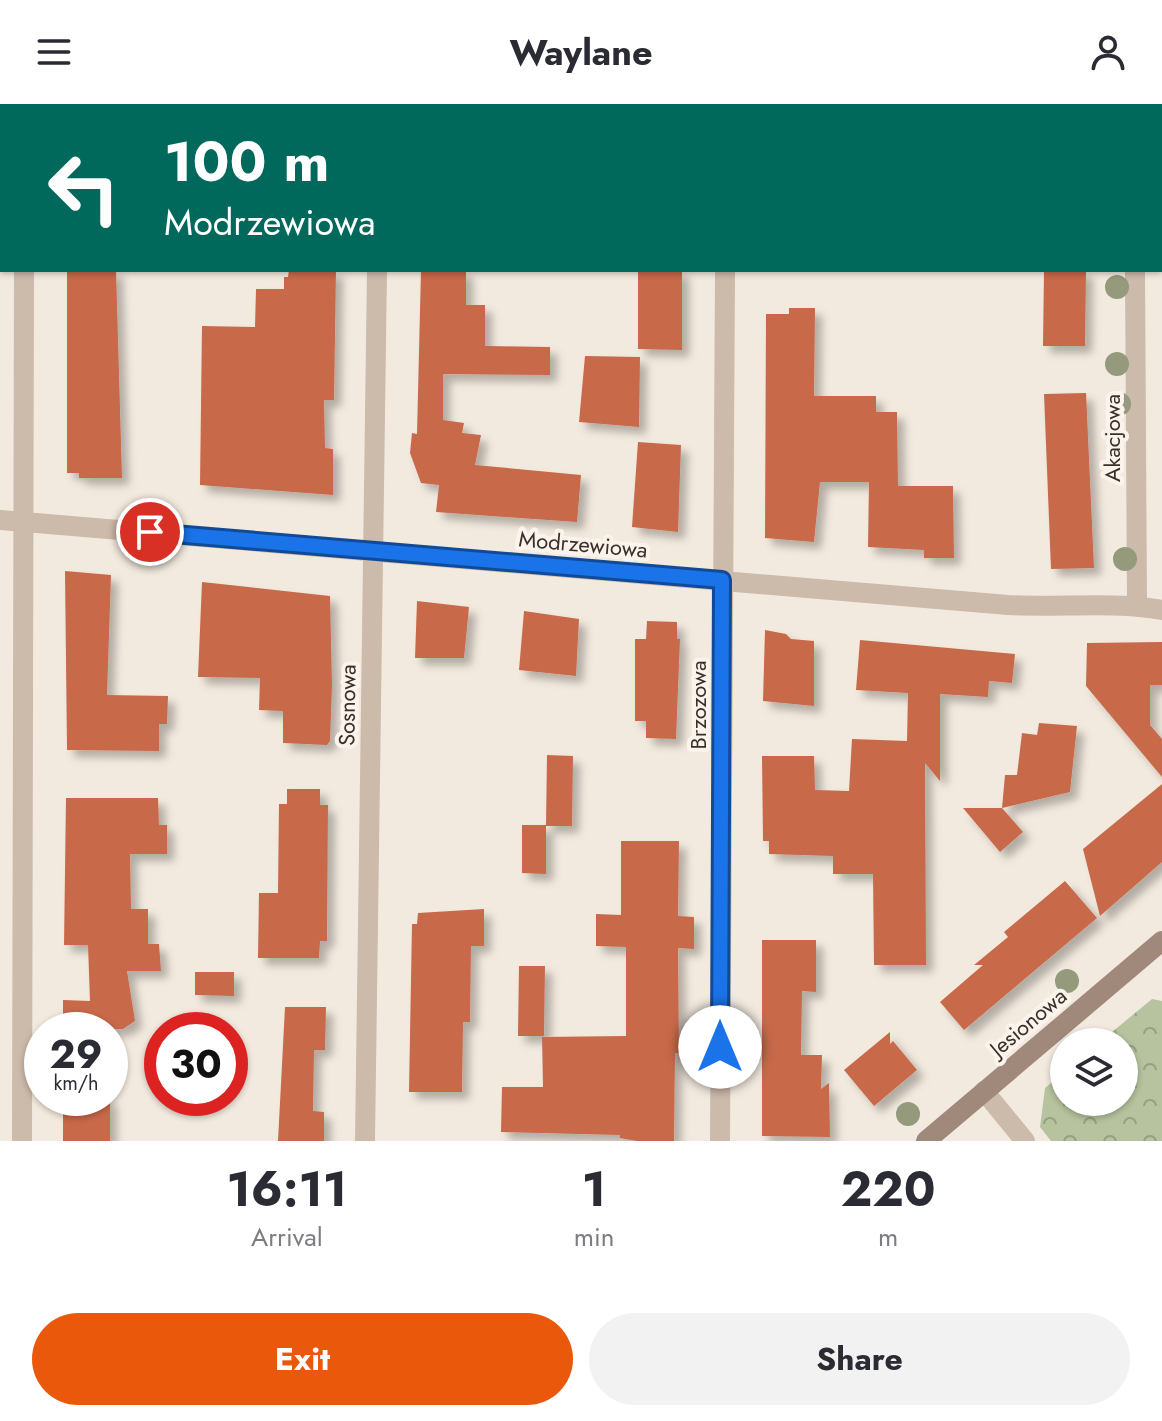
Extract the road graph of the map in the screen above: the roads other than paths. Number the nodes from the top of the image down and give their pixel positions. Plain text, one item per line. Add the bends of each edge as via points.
1 (24, 272) edge
2 (377, 272) edge
3 (725, 272) edge
4 (1135, 272) edge
5 (0, 520) edge
6 (23, 522) junction
7 (373, 551) junction
8 (722, 580) junction
9 (1137, 606) junction
10 (1162, 610) edge
11 (1159, 949) edge
12 (984, 1091) junction
13 (22, 1141) edge
14 (365, 1141) edge
15 (720, 1141) edge
16 (926, 1141) edge
17 (1025, 1141) edge

1 - 6 street
2 - 7 street, Sosnowa
3 - 8 street, Brzozowa
4 - 9 street, Akacjowa
5 - 6 street, Modrzewiowa
6 - 7 street, Modrzewiowa
6 - 13 street
7 - 8 street, Modrzewiowa
7 - 14 street, Sosnowa
8 - 9 street, Modrzewiowa via 1056,608
8 - 15 street, Brzozowa
9 - 10 street, Modrzewiowa
11 - 12 street, Jesionowa
12 - 16 street, Jesionowa
12 - 17 street

